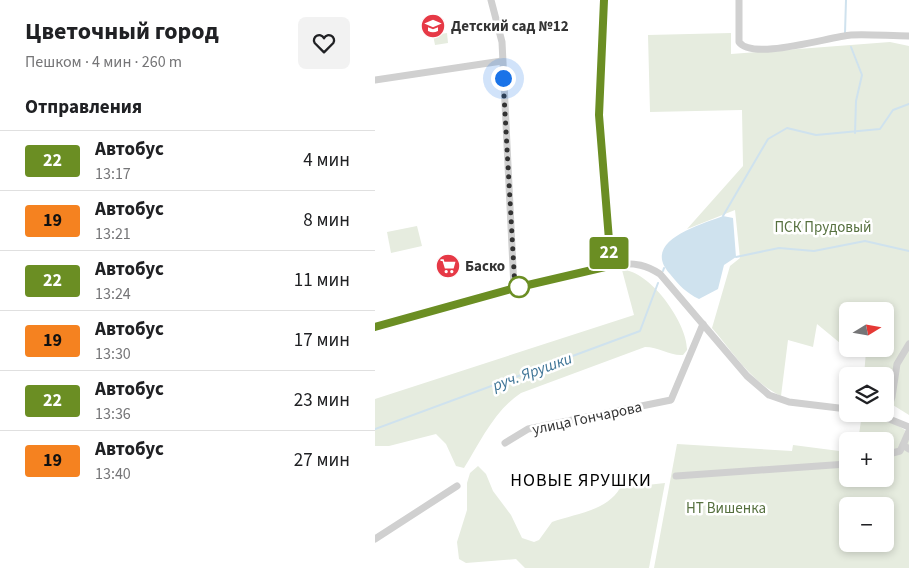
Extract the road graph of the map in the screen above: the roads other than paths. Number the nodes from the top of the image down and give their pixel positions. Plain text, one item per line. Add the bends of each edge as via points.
1 (491, 0) edge
2 (604, 0) edge
3 (739, 0) edge
4 (909, 36) edge
5 (502, 61) junction
6 (375, 80) edge
7 (605, 267) junction
8 (515, 288) junction
9 (703, 324) junction
10 (375, 327) edge
11 (909, 344) edge
12 (894, 384) edge
13 (839, 409) edge
14 (894, 420) edge
15 (909, 427) edge
16 (909, 431) edge
17 (505, 443) dead end
18 (906, 447) edge
19 (894, 452) edge
20 (839, 465) edge
21 (677, 476) dead end
22 (457, 486) dead end
23 (375, 539) edge

1 - 5 street via 502,42
2 - 7 street via 599,115 609,240
3 - 4 street via 739,42 746,48 765,50 851,35
5 - 6 street
5 - 8 street
7 - 8 street
7 - 9 street via 635,263 647,265 660,274
8 - 10 street
9 - 13 street via 747,376 769,395 789,402
9 - 17 street, улица Гончарова via 671,400 528,429
11 - 12 street via 897,364
14 - 15 street
16 - 18 street
18 - 19 street
20 - 21 street
22 - 23 street

